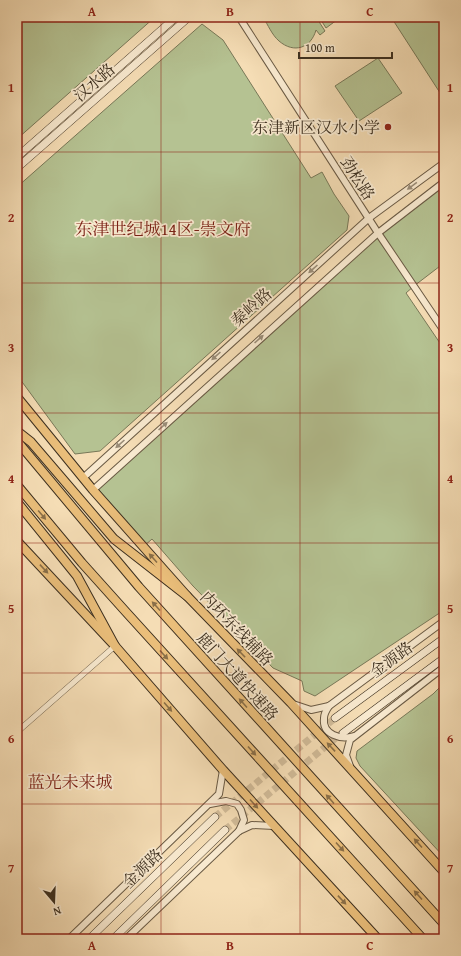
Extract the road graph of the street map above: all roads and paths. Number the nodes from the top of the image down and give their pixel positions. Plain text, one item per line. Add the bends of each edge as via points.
1 (176, 17) edge
2 (190, 17) edge
3 (239, 17) edge
4 (17, 157) edge
5 (444, 163) edge
6 (17, 168) edge
7 (444, 182) edge
8 (368, 218) junction
9 (378, 233) junction
10 (444, 331) edge
11 (17, 397) edge
12 (17, 431) edge
13 (17, 441) edge
14 (82, 478) junction
15 (17, 485) edge
16 (93, 490) junction
17 (17, 502) edge
18 (17, 541) edge
19 (187, 596) junction
20 (444, 621) edge
21 (444, 638) edge
22 (115, 646) junction
23 (444, 658) edge
24 (444, 667) edge
25 (291, 703) junction
26 (328, 706) junction
27 (335, 718) tunnel mouth
28 (17, 732) edge
29 (343, 733) tunnel mouth
30 (357, 735) junction
31 (351, 769) junction
32 (223, 770) junction
33 (210, 804) junction
34 (215, 817) tunnel mouth
35 (274, 826) junction
36 (225, 830) tunnel mouth
37 (239, 831) junction
38 (444, 872) edge
39 (444, 924) edge
40 (68, 939) edge
41 (89, 939) edge
42 (113, 939) edge
43 (126, 939) edge
44 (378, 939) edge
45 (423, 939) edge

1 - 4 main road, 汉水路
2 - 6 main road, 汉水路
3 - 8 street, 劲松路
5 -> 8 street, 秦岭路
7 - 9 street, 秦岭路
8 - 9 street, 劲松路
8 -> 14 street, 秦岭路
9 - 10 street, 劲松路
16 -> 9 street, 秦岭路
11 - 14 main road, 内环东线辅路
12 - 19 main road via 32,442 114,539
39 -> 13 main road, 鹿门大道快速路 via 139,587
14 - 16 main road, 内环东线辅路
15 -> 45 main road via 111,596
19 -> 16 main road, 内环东线辅路
17 - 22 main road via 77,576
18 -> 22 main road
25 -> 19 main road, 内环东线辅路
20 - 26 street
21 - 27 main road, 金源路
22 - 28 street
22 -> 32 main road
23 - 29 main road, 金源路
24 - 30 street
25 - 26 street via 311,710
31 -> 25 main road, 内环东线辅路
26 - 30 street via 324,726 330,734 340,738
30 - 31 street via 350,740 346,755
38 -> 31 main road, 内环东线辅路
32 - 33 street via 219,794
32 -> 35 main road
33 - 37 street via 226,801 237,804 244,820
33 - 40 street
34 - 41 main road, 金源路
35 - 37 street via 252,825
35 -> 44 main road
36 - 42 main road, 金源路
37 - 43 street

